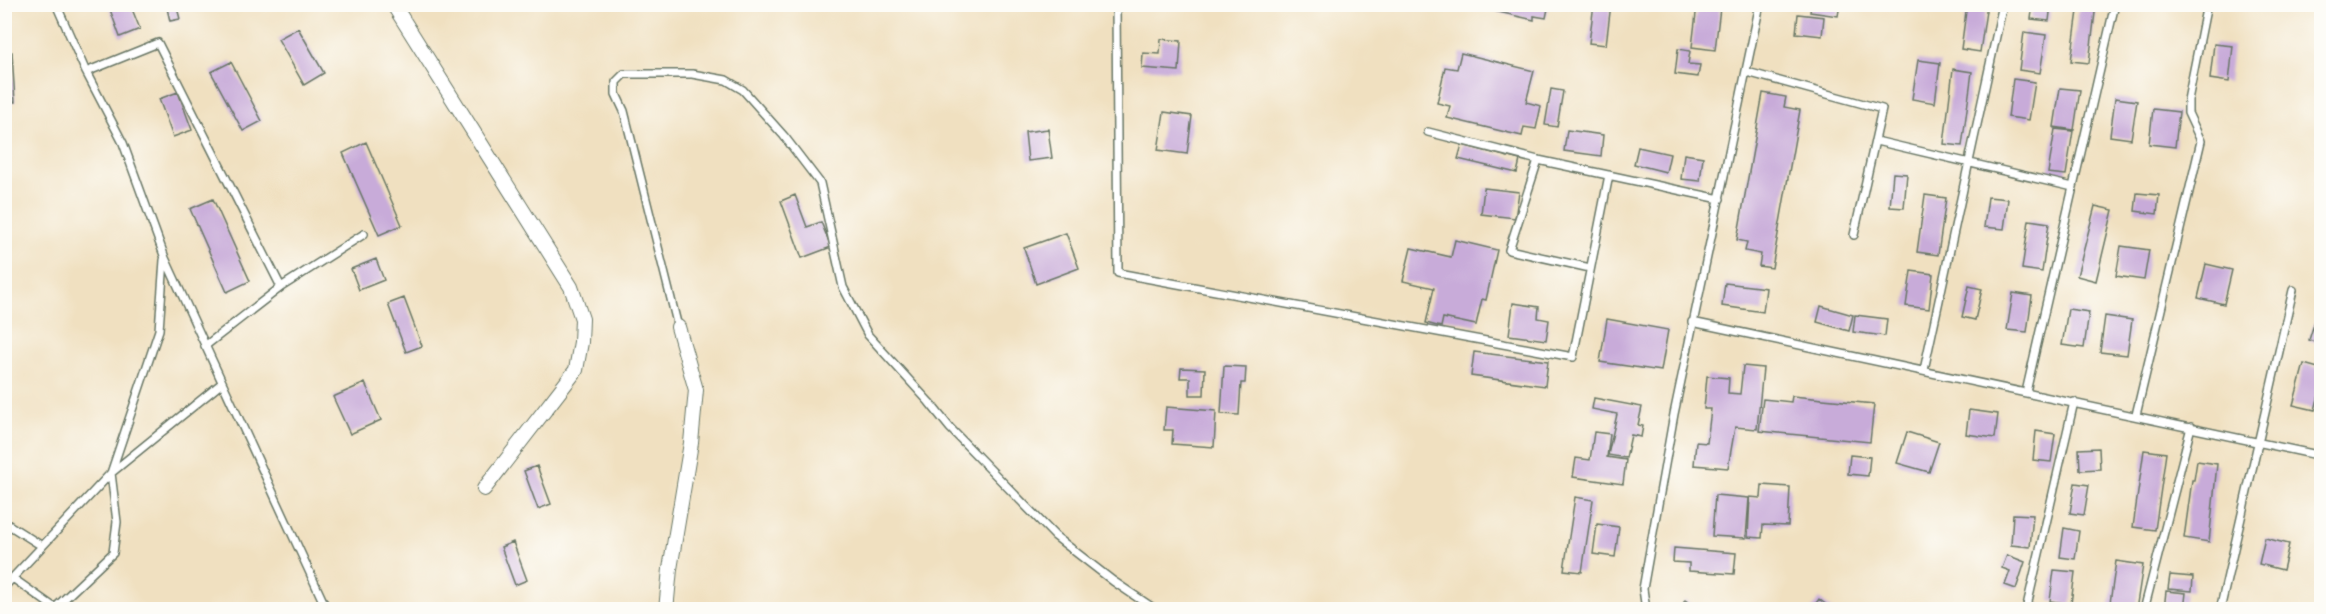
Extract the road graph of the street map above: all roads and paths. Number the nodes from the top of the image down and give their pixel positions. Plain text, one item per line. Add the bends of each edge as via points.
1 (56, 4) edge
2 (393, 4) edge
3 (1116, 4) edge
4 (1760, 4) edge
5 (2003, 4) edge
6 (2115, 4) edge
7 (2207, 4) edge
8 (86, 72) junction
9 (1747, 72) junction
10 (1428, 132) dead end
11 (1876, 141) junction
12 (1538, 160) junction
13 (1968, 164) junction
14 (1609, 175) junction
15 (2073, 187) junction
16 (1720, 199) junction
17 (364, 234) dead end
18 (1854, 235) dead end
19 (165, 258) junction
20 (1590, 268) junction
21 (281, 287) junction
22 (2293, 290) dead end
23 (1692, 322) junction
24 (678, 327) joint
25 (205, 346) junction
26 (1923, 370) junction
27 (222, 383) junction
28 (2026, 392) junction
29 (2074, 402) junction
30 (2136, 415) junction
31 (2191, 427) junction
32 (2258, 441) junction
33 (2322, 456) edge
34 (111, 473) junction
35 (483, 489) dead end
36 (4, 522) edge
37 (42, 546) junction
38 (14, 579) junction
39 (4, 587) edge
40 (327, 609) edge
41 (666, 609) edge
42 (1156, 609) edge
43 (1646, 609) edge
44 (2026, 609) edge
45 (2144, 609) edge
46 (2220, 609) edge

1 - 8 lane
2 - 35 street via 571,286 582,319 576,370
3 - 20 lane via 1118,273 1573,357
4 - 9 lane
5 - 13 lane
6 - 15 lane
7 - 30 lane via 2188,100 2188,113 2201,141
8 - 19 lane via 123,143
8 - 21 lane via 158,43
9 - 11 lane via 1882,109
9 - 16 lane
10 - 12 lane
11 - 13 lane
11 - 18 lane
12 - 14 lane
12 - 20 lane via 1509,250
13 - 15 lane
13 - 26 lane
14 - 16 lane
14 - 20 lane
15 - 28 lane
16 - 23 lane
17 - 21 lane
19 - 25 lane
19 - 34 lane via 159,330
21 - 25 lane
22 - 32 lane
23 - 26 lane
23 - 43 lane via 1643,589
24 - 41 street via 696,390 692,443
24 - 42 lane via 624,111 616,94 616,82 624,74 692,74 726,80 743,90 820,183 843,287 868,335 950,428 1055,536
25 - 27 lane
26 - 28 lane
27 - 34 lane
27 - 40 lane
28 - 29 lane
29 - 30 lane
29 - 44 lane
30 - 31 lane
31 - 32 lane
31 - 45 lane
32 - 33 lane
32 - 46 lane
34 - 37 lane
34 - 38 lane via 117,522 113,553 56,608
36 - 37 lane
37 - 38 lane
38 - 39 lane

